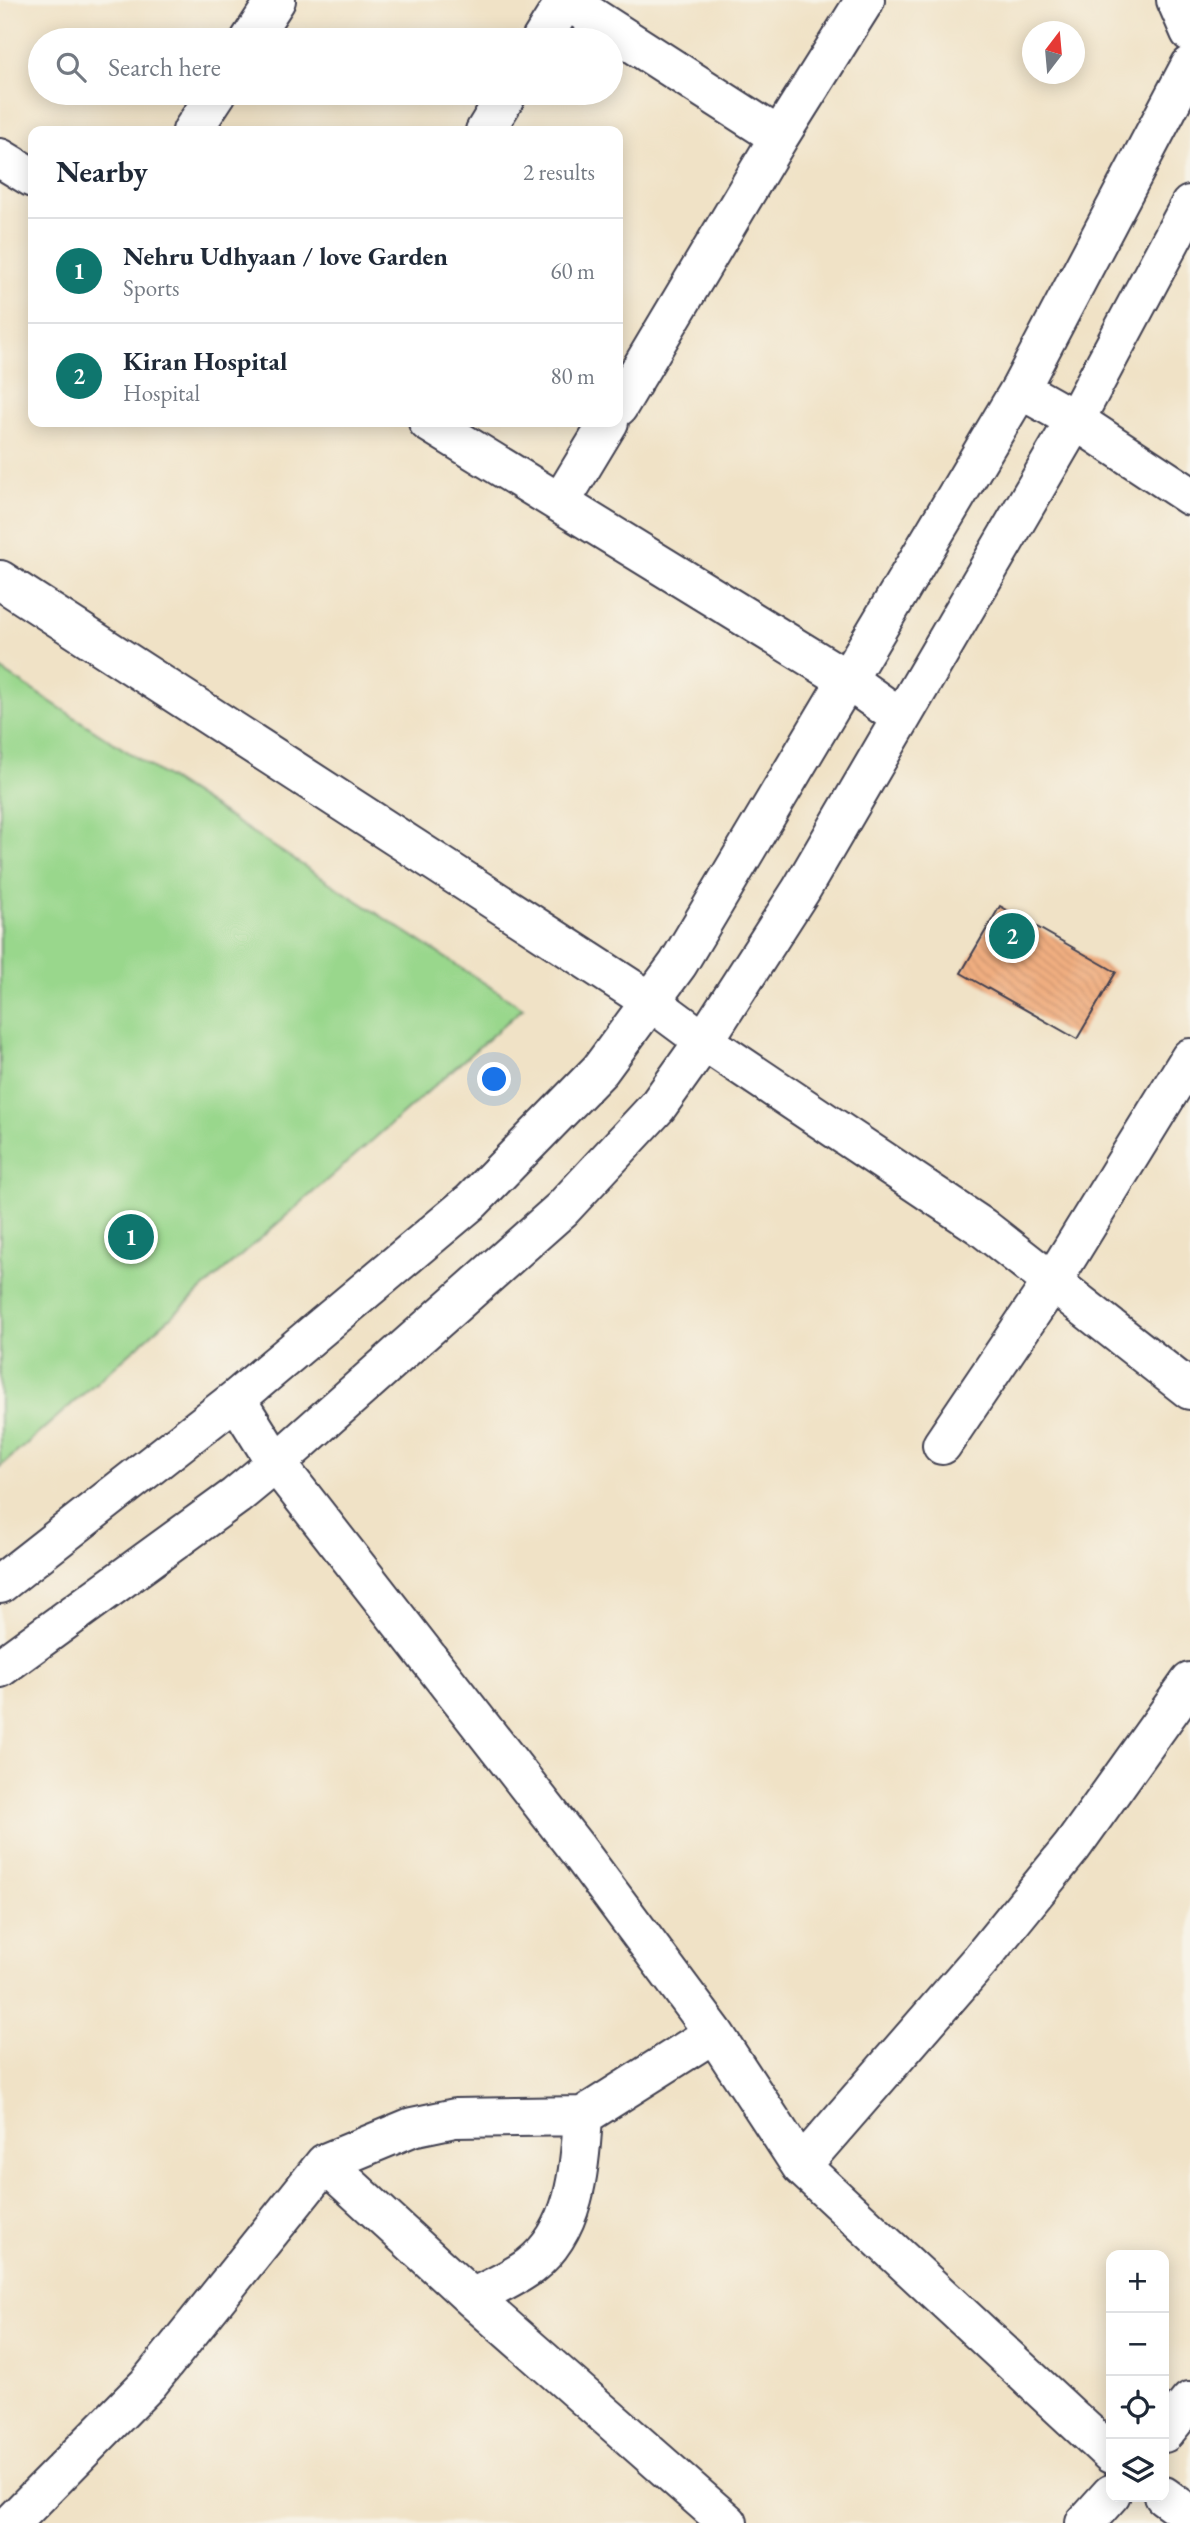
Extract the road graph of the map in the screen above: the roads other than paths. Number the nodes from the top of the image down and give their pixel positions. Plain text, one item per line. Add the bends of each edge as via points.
1 (276, 0) edge
2 (566, 0) edge
3 (865, 0) edge
4 (1176, 0) edge
5 (258, 28) edge
6 (548, 28) edge
7 (610, 28) edge
8 (1190, 32) edge
9 (623, 37) edge
10 (1190, 66) edge
11 (209, 105) edge
12 (501, 105) edge
13 (195, 126) edge
14 (488, 126) edge
15 (779, 137) junction
16 (0, 158) edge
17 (28, 175) edge
18 (1190, 205) edge
19 (1020, 389) junction
20 (623, 399) edge
21 (1075, 421) junction
22 (436, 427) edge
23 (606, 427) edge
24 (1190, 496) edge
25 (561, 503) junction
26 (0, 580) edge
27 (846, 679) junction
28 (901, 718) junction
29 (650, 1001) junction
30 (704, 1041) junction
31 (1190, 1058) edge
32 (1052, 1282) junction
33 (1190, 1390) edge
34 (236, 1399) junction
35 (942, 1446) dead end
36 (276, 1464) junction
37 (0, 1584) edge
38 (0, 1668) edge
39 (1190, 1682) edge
40 (714, 2033) junction
41 (583, 2116) junction
42 (325, 2163) junction
43 (801, 2166) junction
44 (472, 2298) junction
45 (1190, 2401) edge
46 (1169, 2427) edge
47 (1106, 2449) edge
48 (1106, 2500) edge
49 (1169, 2500) edge
50 (1190, 2515) edge
51 (11, 2523) edge
52 (728, 2523) edge
53 (1085, 2523) edge

1 - 5 street
2 - 6 street
2 - 7 street
3 - 15 street
4 - 8 street
9 - 15 street
10 - 19 street
11 - 13 street
12 - 14 street
15 - 20 street
16 - 17 street
18 - 21 street
19 - 21 street
19 - 27 street
21 - 24 street
21 - 28 street
22 - 25 street
23 - 25 street
25 - 27 street
26 - 29 street
27 - 28 street
27 - 29 street via 678,964
28 - 30 street via 801,890
29 - 30 street
29 - 34 street via 600,1070 472,1201
30 - 32 street via 982,1227
30 - 36 street via 657,1107 562,1209
31 - 32 street
32 - 33 street
32 - 35 street
34 - 36 street
34 - 37 street
36 - 38 street
36 - 40 street via 577,1849
39 - 43 street via 1072,1847
40 - 41 street
40 - 43 street
41 - 42 street via 455,2118 412,2127
41 - 44 street via 580,2167 554,2242 529,2267
42 - 44 street
42 - 51 street via 148,2384
43 - 47 street
44 - 52 street
45 - 46 street
48 - 53 street
49 - 50 street

